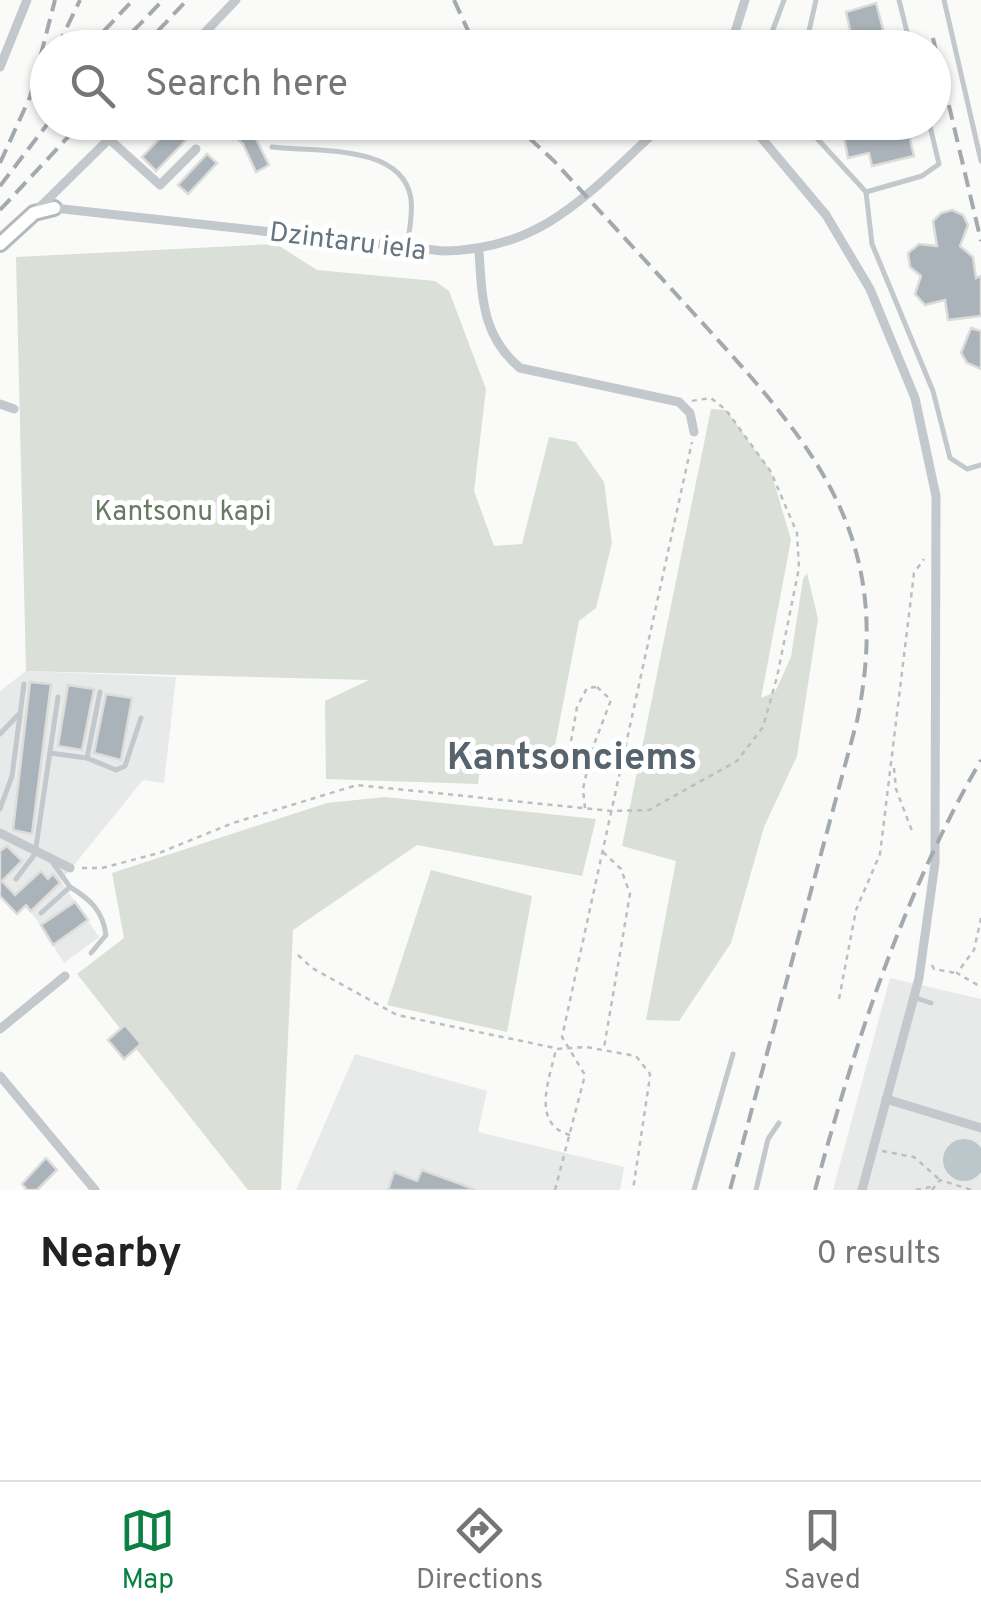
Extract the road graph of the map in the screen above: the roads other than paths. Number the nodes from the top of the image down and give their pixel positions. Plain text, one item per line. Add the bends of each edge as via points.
1 (28, 0) edge
2 (236, 0) edge
3 (745, 0) edge
4 (784, 0) edge
5 (816, 0) edge
6 (899, 0) edge
7 (944, 0) edge
8 (207, 30) edge
9 (736, 30) edge
10 (773, 30) edge
11 (809, 30) edge
12 (906, 30) edge
13 (951, 30) edge
14 (951, 30) edge
15 (0, 67) edge
16 (108, 140) edge
17 (110, 140) edge
18 (645, 140) edge
19 (765, 140) edge
20 (818, 140) edge
21 (933, 140) edge
22 (272, 147) dead end
23 (196, 149) dead end
24 (981, 161) edge
25 (866, 192) junction
26 (54, 208) joint
27 (34, 213) junction
28 (0, 244) edge
29 (407, 247) junction
30 (478, 251) junction
31 (0, 404) edge
32 (14, 410) dead end
33 (694, 432) road end
34 (981, 465) edge
35 (24, 684) dead end
36 (100, 692) dead end
37 (58, 696) dead end
38 (19, 714) junction
39 (141, 718) dead end
40 (0, 734) edge
41 (50, 754) junction
42 (88, 758) junction
43 (0, 809) edge
44 (1, 835) edge
45 (35, 854) junction
46 (53, 863) junction
47 (70, 868) road end
48 (16, 879) dead end
49 (70, 887) junction
50 (41, 913) dead end
51 (90, 953) dead end
52 (64, 976) dead end
53 (914, 997) junction
54 (930, 1002) dead end
55 (0, 1030) edge
56 (733, 1054) dead end
57 (0, 1076) edge
58 (886, 1099) junction
59 (779, 1123) dead end
60 (981, 1128) edge
61 (95, 1190) edge
62 (694, 1190) edge
63 (756, 1190) edge
64 (862, 1190) edge

1 - 15 street
2 - 8 street
3 - 9 street
4 - 10 lane
5 - 11 lane
6 - 12 lane
7 - 14 lane
13 - 24 lane
16 - 27 street
17 - 23 street via 160,185
18 - 30 street, Dzintaru iela via 546,226
19 - 53 street via 847,246 896,344 928,448 939,552 938,789
20 - 25 lane
21 - 25 lane via 939,164 922,176
22 - 29 lane via 391,166 411,198
25 - 34 lane via 872,244 922,360 950,458 967,469
26 - 27 street, Dzintaru iela
26 - 29 street, Dzintaru iela
27 - 28 street, Dzintaru iela
29 - 30 street, Dzintaru iela
30 - 33 street via 490,333 520,368 679,402
31 - 32 street
35 - 38 lane
36 - 42 lane
37 - 41 lane
38 - 40 lane
38 - 43 lane via 12,776
39 - 42 lane via 125,766 102,768
41 - 42 lane
41 - 45 lane
44 - 45 street
45 - 46 street
45 - 48 lane
46 - 47 street
46 - 49 lane
49 - 50 lane
49 - 51 lane via 88,898 105,925 106,935
52 - 55 street
53 - 54 lane
53 - 58 street
56 - 62 lane
57 - 61 street
58 - 60 street
58 - 64 street
59 - 63 lane via 768,1139

